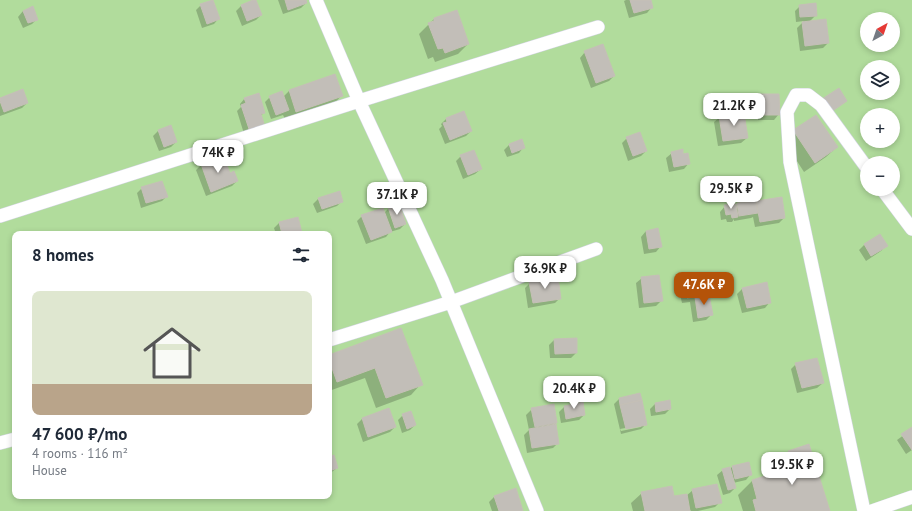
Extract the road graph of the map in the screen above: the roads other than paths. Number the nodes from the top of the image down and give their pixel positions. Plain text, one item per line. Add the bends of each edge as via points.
1 (316, 0) edge
2 (598, 27) dead end
3 (359, 100) junction
4 (860, 158) edge
5 (887, 196) edge
6 (0, 216) edge
7 (912, 229) edge
8 (596, 249) dead end
9 (451, 302) junction
10 (332, 339) edge
11 (12, 440) edge
12 (0, 443) edge
13 (912, 497) edge
14 (537, 511) edge
15 (864, 511) edge
16 (872, 511) edge

1 - 3 lane
2 - 3 lane
3 - 6 lane
3 - 9 lane
4 - 15 lane via 821,105 808,95 796,95 787,112 790,162
5 - 7 lane
8 - 9 lane
9 - 10 lane
9 - 14 lane
11 - 12 lane
13 - 16 lane

